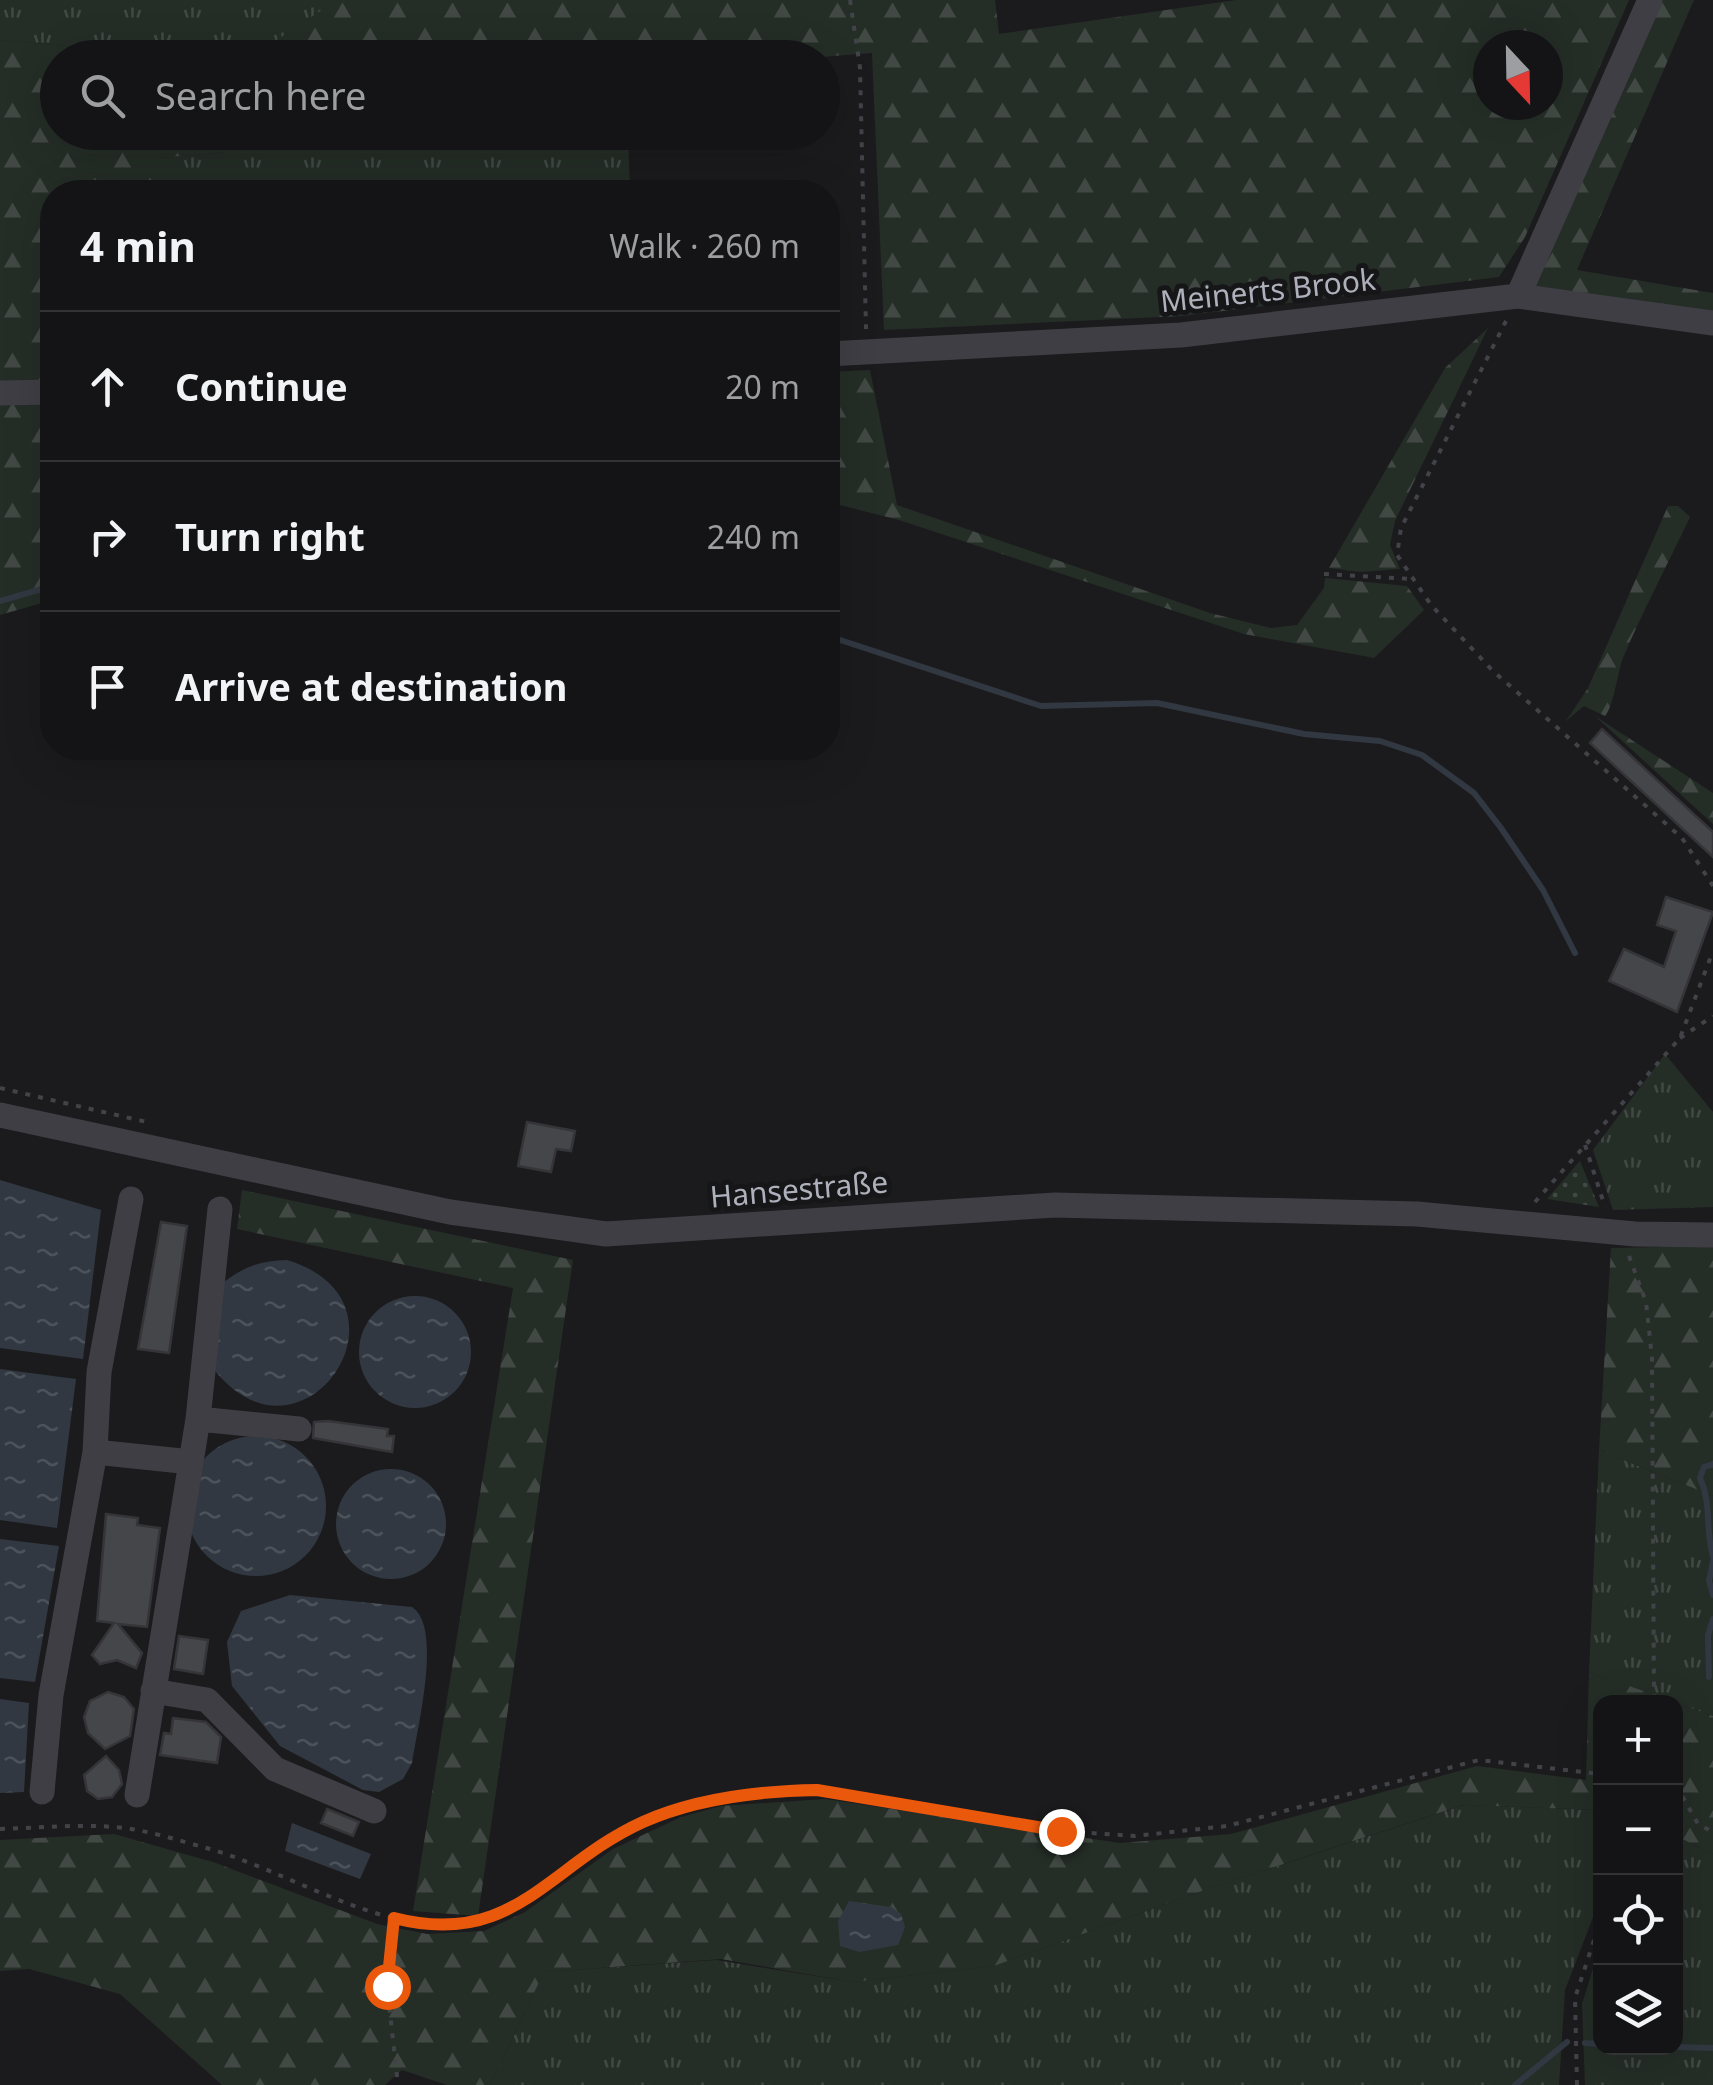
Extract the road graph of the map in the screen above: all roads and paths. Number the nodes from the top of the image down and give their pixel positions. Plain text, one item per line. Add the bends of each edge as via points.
1 (850, 0) edge
2 (1650, 0) edge
3 (1518, 296) junction
4 (1713, 323) edge
5 (866, 351) junction
6 (840, 353) edge
7 (40, 392) edge
8 (0, 393) edge
9 (1324, 574) dead end
10 (1413, 579) junction
11 (1713, 886) edge
12 (1713, 951) edge
13 (1713, 1016) edge
14 (1680, 1038) junction
15 (0, 1088) edge
16 (0, 1115) edge
17 (163, 1126) dead end
18 (1585, 1145) junction
19 (131, 1199) dead end
20 (1551, 1208) dead end
21 (220, 1209) dead end
22 (1611, 1224) junction
23 (1713, 1235) edge
24 (198, 1418) junction
25 (299, 1429) dead end
26 (95, 1452) junction
27 (191, 1462) junction
28 (153, 1690) junction
29 (1654, 1695) edge
30 (1593, 1773) edge
31 (42, 1792) dead end
32 (138, 1794) dead end
33 (1683, 1797) edge
34 (374, 1811) dead end
35 (0, 1829) edge
36 (1711, 1831) edge
37 (394, 1918) junction
38 (1593, 1943) edge
39 (398, 2085) edge
40 (1578, 2085) edge

1 - 5 path via 860,68
2 - 3 street
3 - 4 street, Meinerts Brook
3 - 5 street, Meinerts Brook via 1181,335
3 - 10 path via 1401,528 1397,555
5 - 6 street, Meinerts Brook
7 - 8 street
9 - 10 path
10 - 11 path via 1492,670 1682,838
12 - 14 path
13 - 14 path
14 - 18 path
15 - 17 path
16 - 22 street, Hansestraße via 450,1212 591,1233 646,1235 1055,1205
18 - 20 path via 1532,1206
18 - 22 path
19 - 26 street via 99,1372
21 - 24 street
22 - 23 street, Hansestraße
22 - 29 path via 1642,1289 1652,1358
24 - 25 street
24 - 27 street
26 - 27 street
26 - 31 street via 52,1695
27 - 28 street
28 - 32 street
28 - 34 street via 207,1700 275,1768
30 - 37 path via 1478,1760 1227,1826 1135,1836 1061,1831 817,1790 776,1790 677,1808 640,1824 480,1923 433,1926
33 - 36 path via 1698,1824
35 - 37 path via 117,1827 213,1850
37 - 39 path via 387,1986
38 - 40 path via 1575,1998

